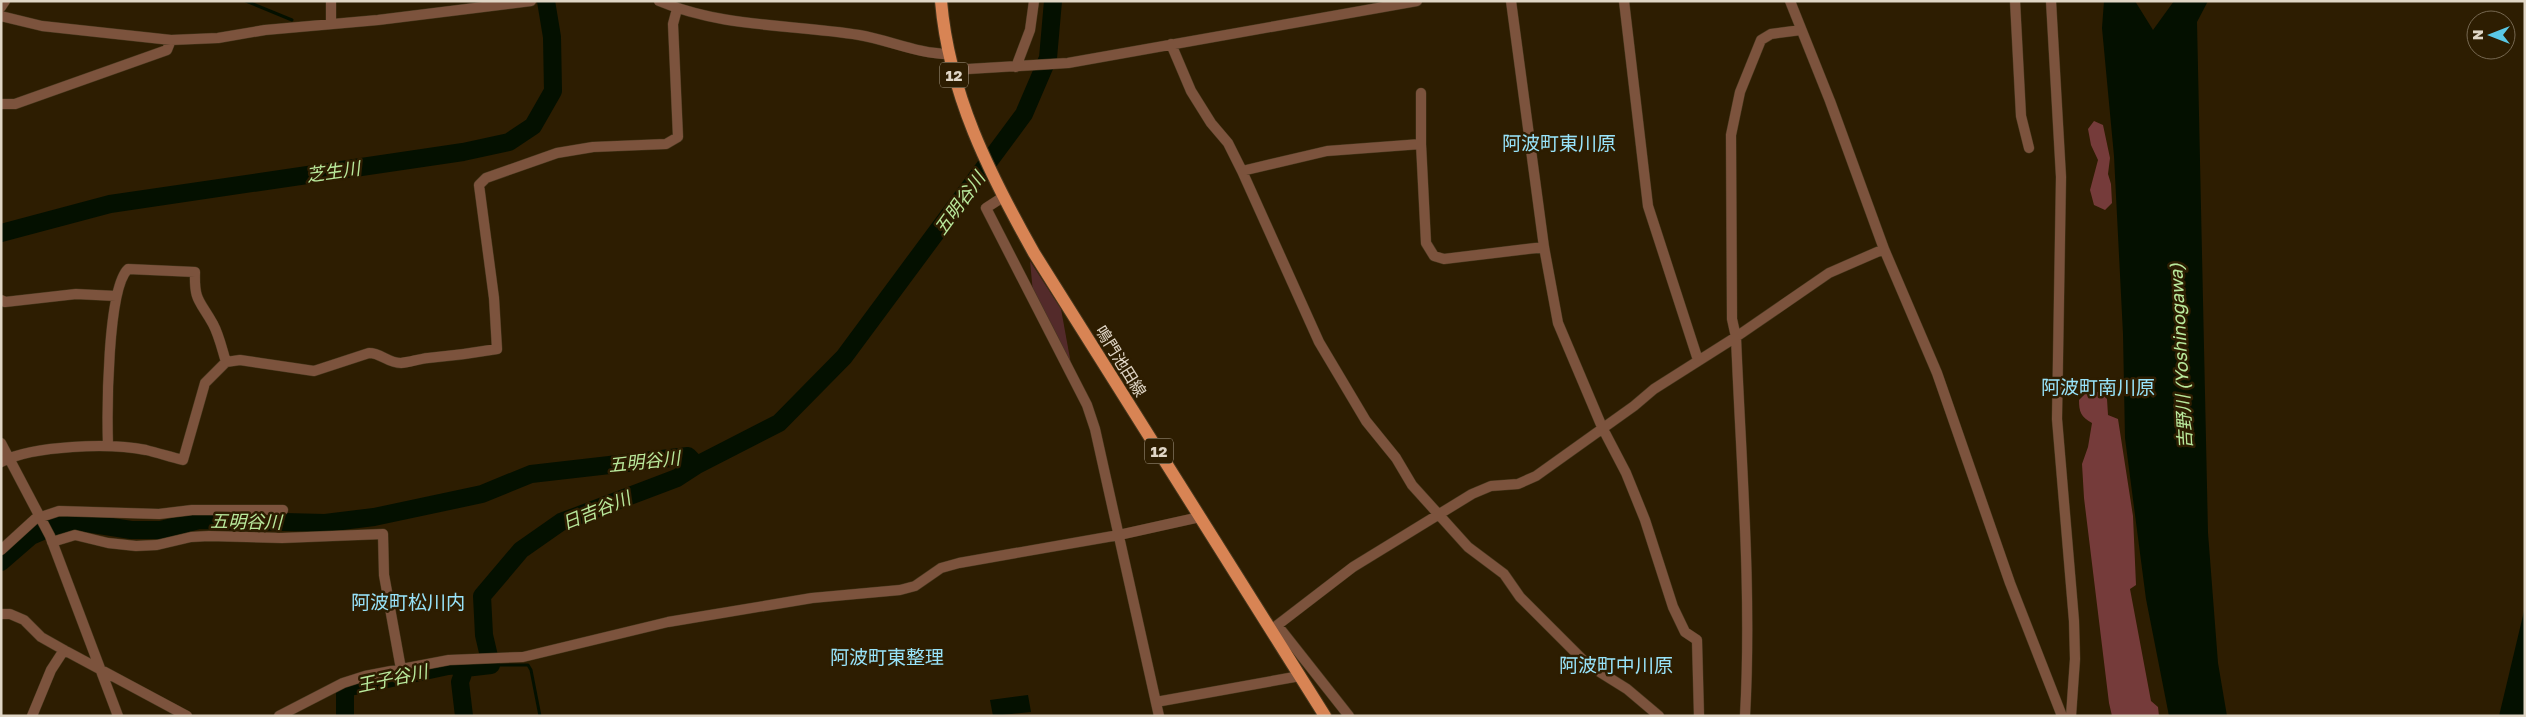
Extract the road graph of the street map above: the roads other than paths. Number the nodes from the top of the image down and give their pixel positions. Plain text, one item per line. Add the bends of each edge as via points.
1 (5, 1) edge
2 (331, 1) edge
3 (531, 1) edge
4 (659, 1) edge
5 (941, 1) edge
6 (1034, 1) edge
7 (1417, 1) edge
8 (1511, 1) edge
9 (1624, 1) edge
10 (1790, 1) edge
11 (2015, 1) edge
12 (2051, 1) edge
13 (1394, 3) edge
14 (1, 7) edge
15 (677, 9) junction
16 (1, 16) edge
17 (331, 23) junction
18 (1801, 30) junction
19 (171, 40) junction
20 (1171, 44) junction
21 (949, 54) junction
22 (1019, 67) junction
23 (953, 74) junction
24 (1420, 93) dead end
25 (1, 104) edge
26 (1421, 144) junction
27 (2029, 148) dead end
28 (1242, 171) junction
29 (1003, 197) junction
30 (1544, 247) junction
31 (1884, 249) junction
32 (116, 296) junction
33 (1, 300) edge
34 (1736, 337) junction
35 (1698, 360) junction
36 (226, 362) junction
37 (1602, 427) junction
38 (1, 443) edge
39 (108, 446) junction
40 (5, 460) edge
41 (283, 510) dead end
42 (1439, 514) junction
43 (1200, 517) junction
44 (42, 519) junction
45 (1119, 535) junction
46 (51, 539) junction
47 (1, 550) edge
48 (1, 614) edge
49 (1275, 628) junction
50 (64, 650) junction
51 (401, 669) junction
52 (101, 670) junction
53 (1300, 676) junction
54 (1156, 702) junction
55 (32, 716) edge
56 (118, 716) edge
57 (187, 716) edge
58 (279, 716) edge
59 (1159, 716) edge
60 (1325, 716) edge
61 (1348, 716) edge
62 (1659, 716) edge
63 (1699, 716) edge
64 (1746, 716) edge
65 (2062, 716) edge
66 (2071, 716) edge

1 - 14 street
2 - 17 street
3 - 17 street
4 - 15 street
5 - 21 main road, 鳴門池田線 / 12
6 - 22 street via 1030,30
7 - 13 street
8 - 30 street
9 - 35 street via 1648,206
10 - 18 street
11 - 27 street via 2021,116
12 - 66 street via 2061,177 2057,419 2074,621
13 - 20 street
15 - 21 street via 719,19 859,35 933,54
15 - 36 street via 673,24 678,137 666,144 557,153 486,178 478,185 494,298 497,349 401,363 388,361 377,353 368,353 314,371 240,360
16 - 19 street via 42,26
17 - 19 street via 218,38
18 - 31 street
18 - 34 street via 1771,34 1761,40 1740,92 1731,135 1730,181 1732,319
19 - 25 street via 167,50 15,104
20 - 22 street via 1057,64
20 - 28 street via 1191,91 1228,143
21 - 23 main road, 鳴門池田線 / 12
22 - 23 street via 968,69
23 - 29 main road, 鳴門池田線 / 12 via 960,100
24 - 26 street
26 - 28 street via 1327,151
26 - 30 street via 1426,243 1434,256 1444,258
28 - 42 street via 1319,342 1366,421 1396,458 1412,485
29 - 43 main road, 鳴門池田線 / 12 via 1034,253
29 - 45 street via 986,208 1087,406
30 - 37 street via 1558,322
31 - 34 street via 1829,272
31 - 65 street via 1937,373 2010,583
32 - 33 street via 76,294
32 - 36 street via 122,275 128,269 196,272 198,301 214,324
32 - 39 street via 106,403
34 - 35 street
34 - 64 street via 1745,574
35 - 37 street
36 - 39 street via 204,384 183,460 145,450
37 - 42 street via 1536,476 1518,484 1491,486
37 - 63 street via 1642,512 1673,607 1685,632 1697,640
38 - 40 street
39 - 40 street via 37,451
40 - 44 street
41 - 44 street via 192,510 159,514 59,511
42 - 49 street via 1353,567
42 - 62 street via 1468,547 1504,574 1520,597 1587,664 1627,689
43 - 45 street
43 - 49 main road, 鳴門池田線 / 12
44 - 46 street
44 - 47 street via 35,519
45 - 51 street via 959,563 941,568 915,586 900,590 812,598 668,622 523,658 460,659
45 - 54 street
46 - 51 street via 74,536 136,546 209,536 282,538 383,534 384,575
46 - 52 street
48 - 50 street via 24,620 41,637
49 - 53 main road, 鳴門池田線 / 12
49 - 61 street
50 - 52 street
50 - 55 street via 51,670
51 - 58 street via 343,683
52 - 56 street
52 - 57 street
53 - 54 street
53 - 60 main road, 鳴門池田線 / 12
54 - 59 street

